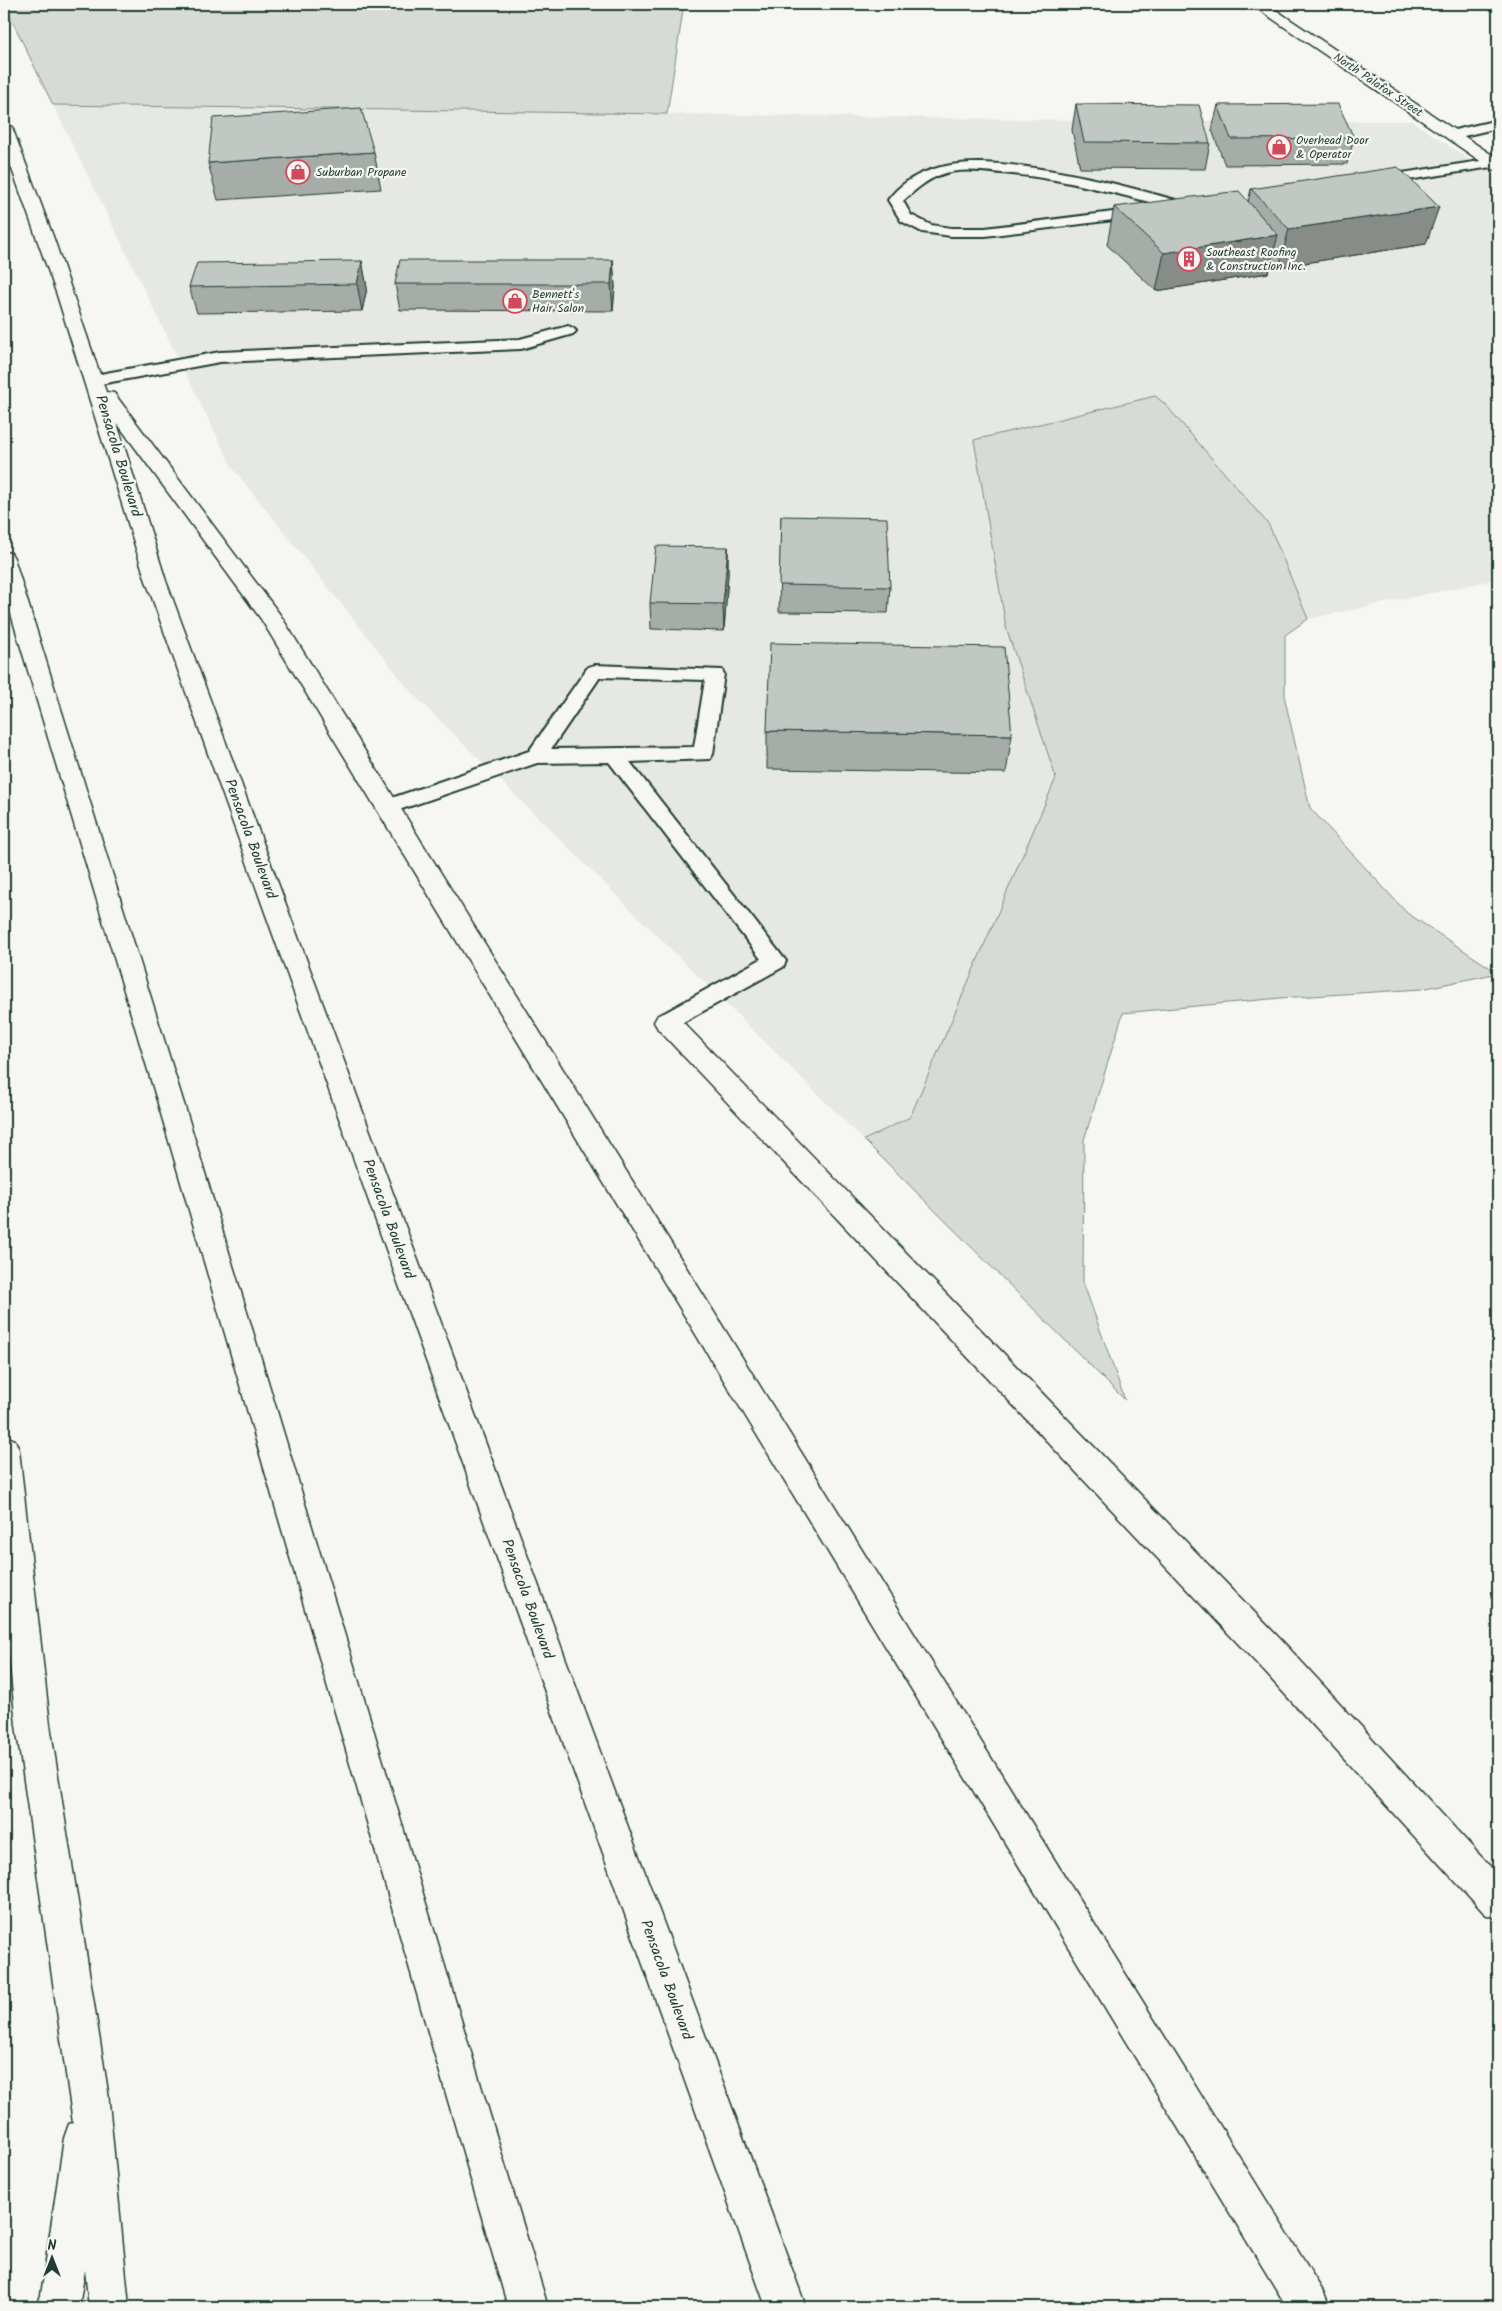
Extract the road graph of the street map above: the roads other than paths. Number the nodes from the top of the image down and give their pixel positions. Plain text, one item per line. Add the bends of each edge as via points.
1 (1258, 4) edge
2 (1498, 124) edge
3 (4, 127) edge
4 (1451, 135) junction
5 (1496, 165) edge
6 (1366, 183) edge
7 (1190, 206) joint
8 (568, 331) dead end
9 (95, 380) junction
10 (4, 558) edge
11 (614, 755) junction
12 (536, 756) junction
13 (387, 807) junction
14 (667, 1022) joint
15 (4, 1450) edge
16 (7, 1519) edge
17 (1498, 1901) edge
18 (89, 2092) junction
19 (57, 2307) edge
20 (109, 2307) edge
21 (528, 2307) edge
22 (786, 2307) edge
23 (1310, 2307) edge

1 - 4 main road, North Palafox Street
2 - 4 lane
3 - 9 main road, Pensacola Boulevard via 18,180
4 - 5 main road, North Palafox Street
5 - 6 lane
7 - 7 lane via 986,232 951,232 927,228 906,218 895,200 917,181 942,170 982,168 1078,178
8 - 9 lane via 521,344 220,357
9 - 13 main road via 270,616
9 - 22 main road, Pensacola Boulevard via 156,582
10 - 21 main road via 178,1126
11 - 12 lane
11 - 12 lane via 703,754 715,674 595,671
11 - 14 lane via 775,961
12 - 13 lane
13 - 23 main road
14 - 17 main road via 1274,1657
15 - 16 main road
16 - 18 main road via 33,1725
18 - 19 main road via 61,2301
18 - 20 main road

